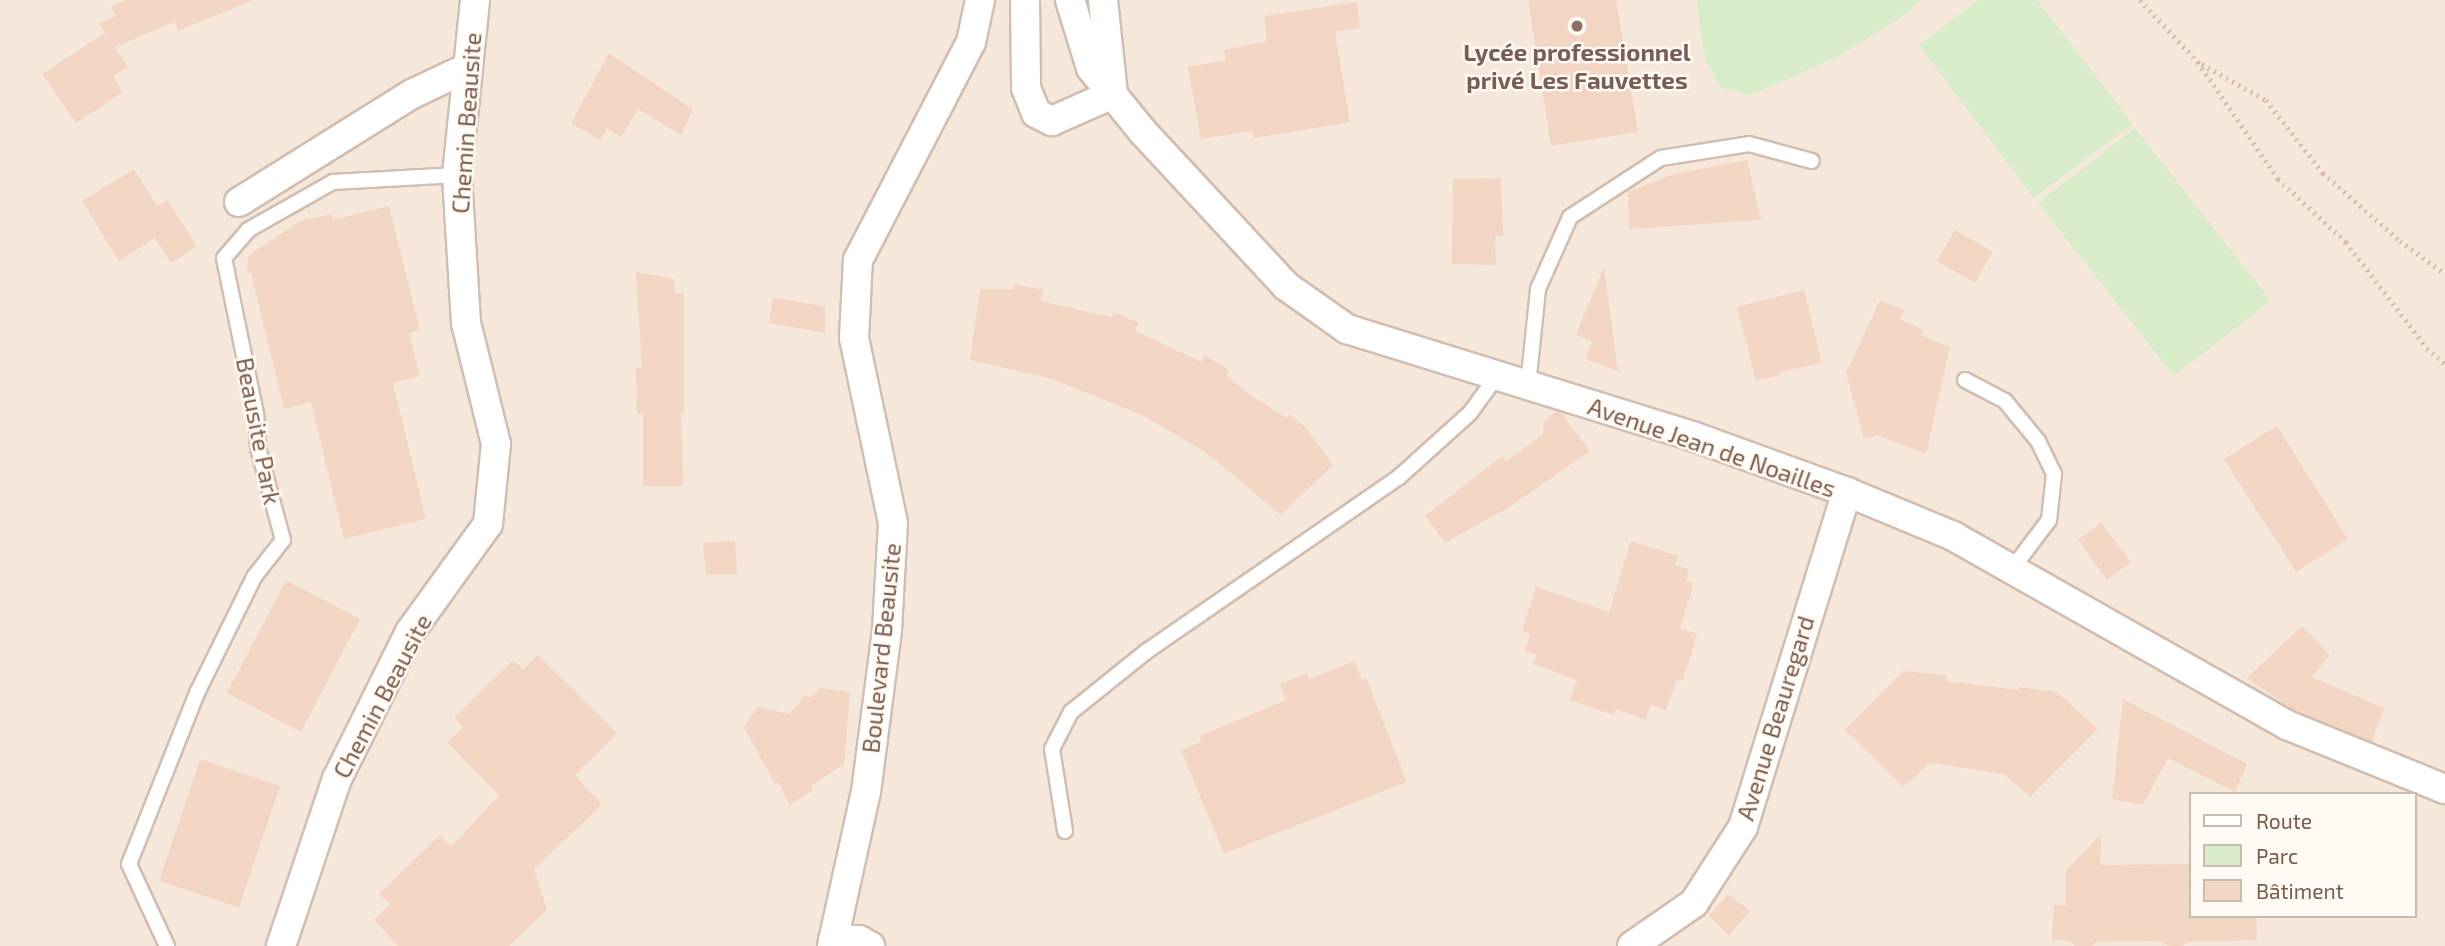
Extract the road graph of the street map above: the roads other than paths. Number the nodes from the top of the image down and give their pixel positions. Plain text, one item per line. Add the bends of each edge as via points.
1 (475, 0) edge
2 (980, 0) edge
3 (1025, 0) edge
4 (1070, 0) edge
5 (1103, 0) edge
6 (467, 68) junction
7 (1113, 94) junction
8 (1812, 161) dead end
9 (457, 176) junction
10 (239, 202) dead end
11 (1497, 376) junction
12 (1965, 380) dead end
13 (1528, 386) junction
14 (1847, 492) junction
15 (2012, 569) junction
16 (2445, 789) edge
17 (1065, 831) dead end
18 (833, 943) edge
19 (167, 946) edge
20 (281, 946) edge
21 (870, 946) edge
22 (1632, 946) edge

1 - 6 street, Chemin Beausite
2 - 18 street, Boulevard Beausite via 971,42 858,260 854,338 892,523 887,630 866,792
3 - 7 street via 1026,88 1036,113 1052,121
4 - 7 street via 1091,68
5 - 7 street
6 - 9 street, Chemin Beausite
6 - 10 street via 412,93
7 - 11 street, Avenue Jean de Noailles via 1286,286 1348,329
8 - 13 lane via 1749,144 1661,158 1570,217 1538,289
9 - 19 lane, Beausite Park via 333,182 248,230 224,258 256,415 258,448 283,540 254,577 198,691 129,864
9 - 20 street, Chemin Beausite via 466,323 496,444 488,524 410,632 337,779
11 - 13 street, Avenue Jean de Noailles
11 - 17 lane via 1470,413 1398,478 1147,651 1070,712 1052,749
12 - 15 lane via 2005,401 2038,441 2053,474 2049,520
13 - 14 street, Avenue Jean de Noailles via 1695,437
14 - 15 street, Avenue Jean de Noailles via 1953,536
14 - 22 street, Avenue Beauregard via 1743,827 1694,903
15 - 16 street, Avenue Jean de Noailles via 2287,725
18 - 21 street via 859,940

